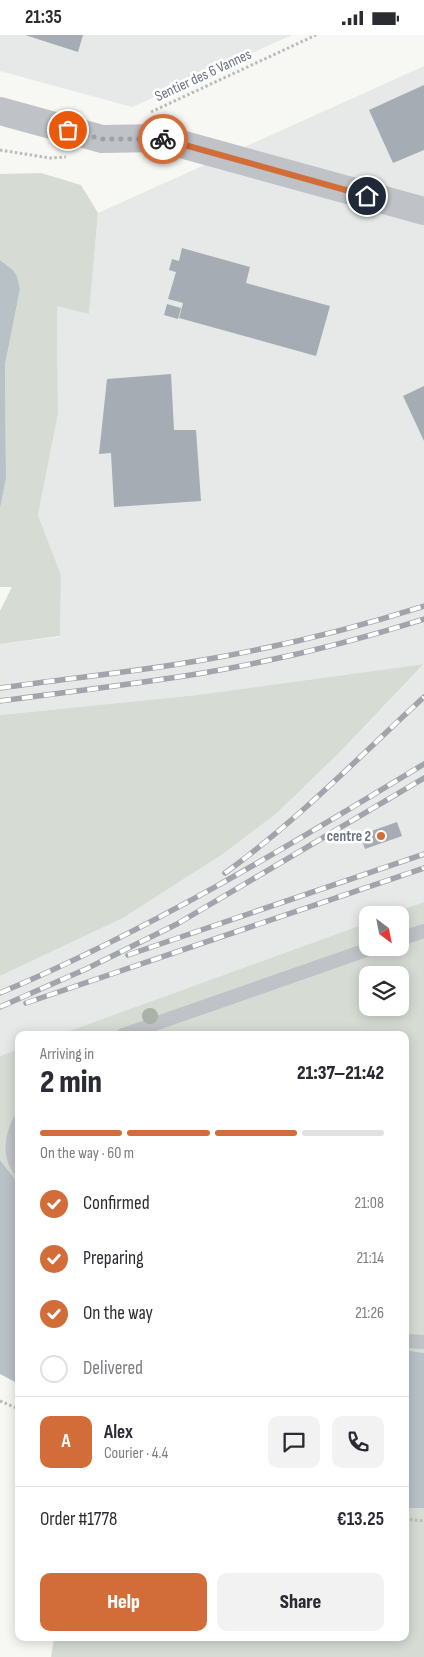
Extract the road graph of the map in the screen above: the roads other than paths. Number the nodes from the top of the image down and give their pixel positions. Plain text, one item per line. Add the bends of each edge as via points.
1 (0, 111) edge
2 (424, 211) edge
3 (424, 931) edge
4 (409, 936) edge
5 (359, 953) edge
6 (134, 1031) edge
7 (15, 1129) edge
8 (15, 1163) edge
9 (409, 1341) edge
10 (424, 1343) edge

1 - 2 street via 102,139 159,138
3 - 4 lane
5 - 6 lane
7 - 8 lane via 12,1135
9 - 10 lane

